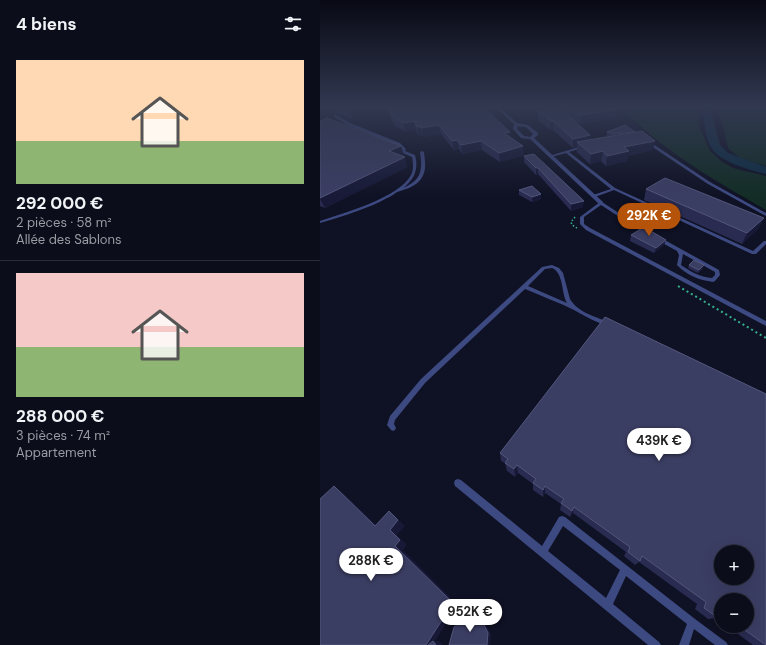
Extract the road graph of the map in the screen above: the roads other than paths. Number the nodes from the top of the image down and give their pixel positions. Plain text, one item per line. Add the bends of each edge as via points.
1 (382, 137) edge
2 (524, 137) edge
3 (531, 138) joint
4 (642, 138) edge
5 (588, 146) edge
6 (392, 147) edge
7 (402, 151) junction
8 (422, 152) dead end
9 (567, 152) junction
10 (551, 156) junction
11 (614, 189) junction
12 (398, 191) junction
13 (594, 196) junction
14 (601, 203) junction
15 (766, 215) edge
16 (320, 222) edge
17 (648, 233) edge
18 (654, 236) edge
19 (766, 242) edge
20 (679, 250) junction
21 (524, 286) junction
22 (581, 312) junction
23 (766, 324) edge
24 (612, 326) edge
25 (393, 428) dead end
26 (458, 483) dead end
27 (543, 552) junction
28 (625, 569) junction
29 (607, 605) junction
30 (692, 622) junction
31 (656, 645) edge
32 (684, 645) edge
33 (723, 645) edge

1 - 7 lane via 399,144 404,149
2 - 3 street
3 - 10 street
4 - 15 lane via 709,183
5 - 9 lane
6 - 7 lane
7 - 12 lane via 414,156 416,164 412,176
8 - 12 lane via 424,172 420,179 410,187
9 - 10 lane
9 - 11 lane
10 - 13 street
11 - 13 lane
11 - 19 lane via 754,253
12 - 16 lane via 362,208
13 - 14 street
14 - 17 lane
14 - 23 lane via 582,217 582,224 588,229
18 - 20 lane
20 - 20 lane via 679,265 686,272 702,279 713,280 718,275 717,271
21 - 22 lane
21 - 22 lane via 544,268 555,267 564,279 566,296 570,304
21 - 25 lane via 423,381 392,418 390,425
22 - 24 lane
26 - 27 lane
27 - 28 lane via 562,520
27 - 29 lane
28 - 29 lane
28 - 30 lane
29 - 31 lane
30 - 32 lane
30 - 33 lane

